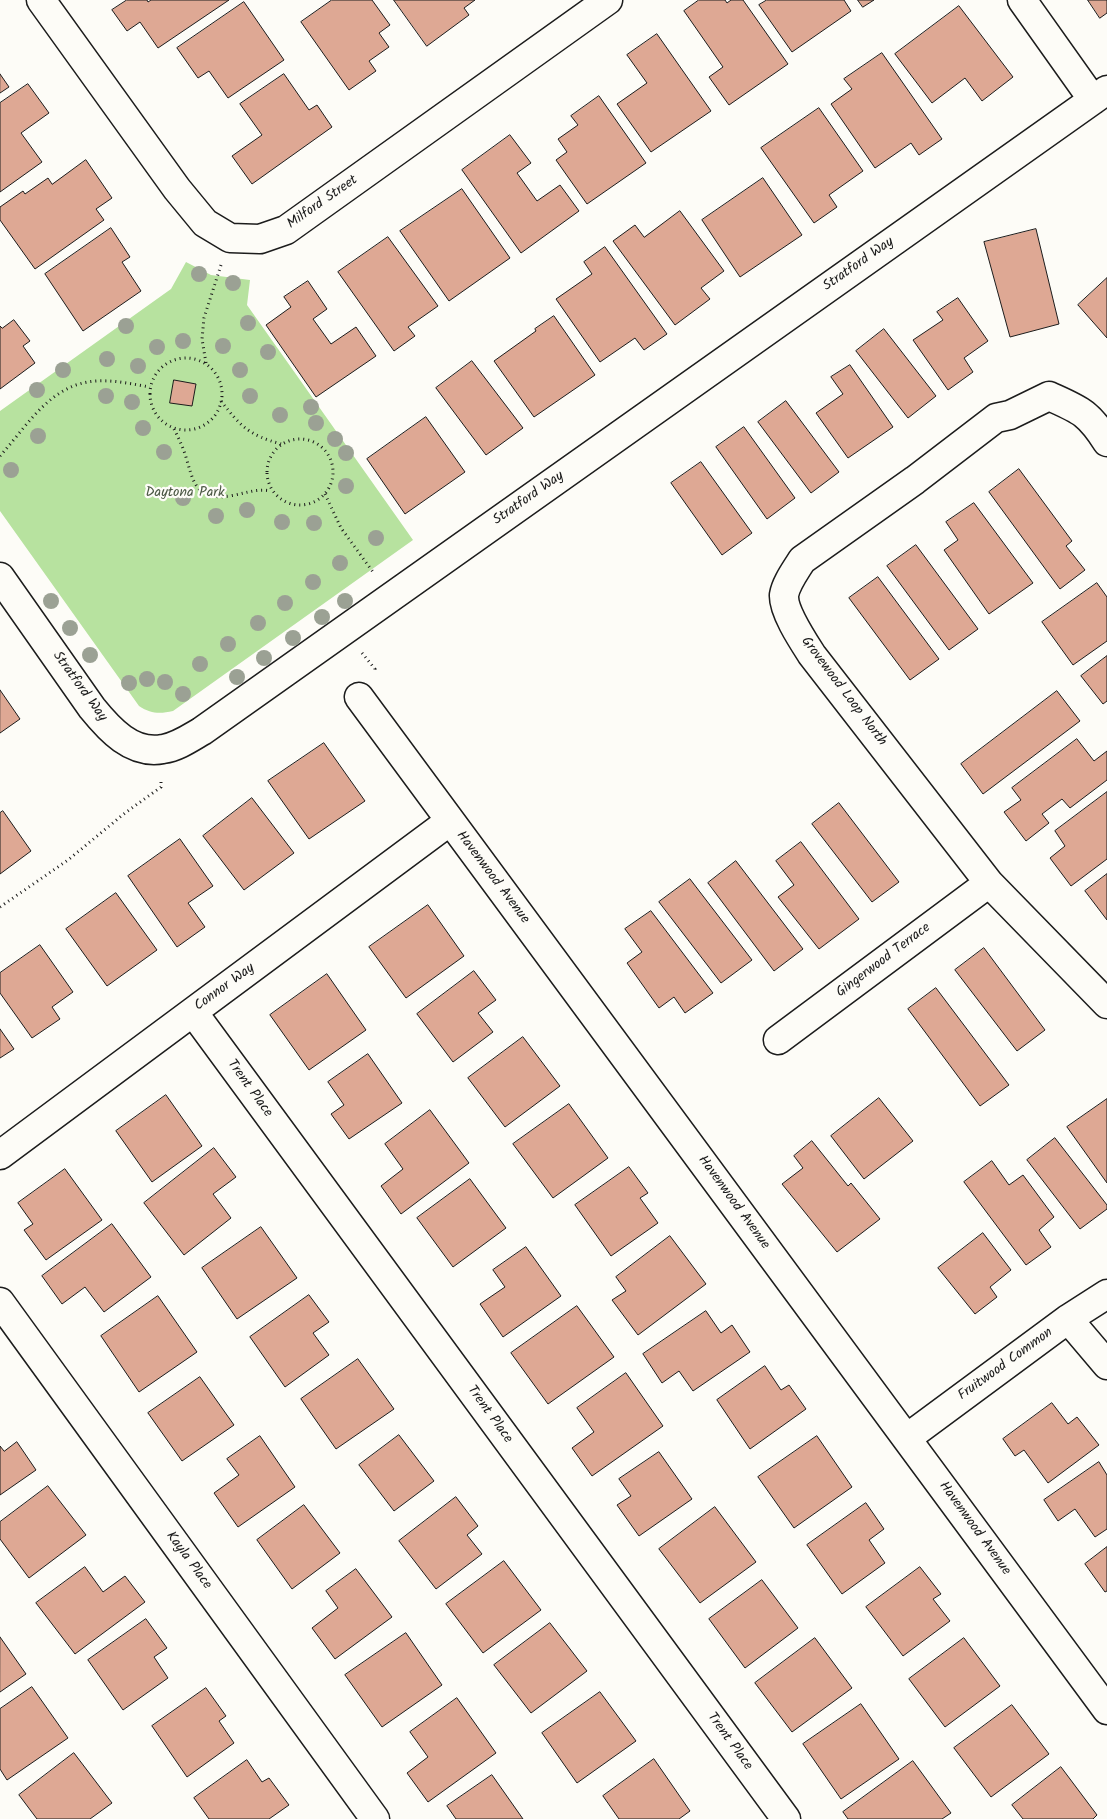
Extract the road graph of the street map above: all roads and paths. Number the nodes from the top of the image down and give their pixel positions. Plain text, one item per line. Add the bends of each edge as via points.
1 (42, 0) edge
2 (608, 0) edge
3 (1022, 0) edge
4 (1100, 95) edge
5 (230, 238) junction
6 (206, 364) junction
7 (150, 387) junction
8 (221, 401) junction
9 (174, 429) junction
10 (1107, 442) edge
11 (281, 444) junction
12 (0, 456) edge
13 (272, 491) junction
14 (325, 494) junction
15 (0, 577) edge
16 (392, 597) junction
17 (345, 630) junction
18 (359, 697) joint
19 (163, 750) junction
20 (450, 821) junction
21 (990, 883) junction
22 (0, 907) edge
23 (1107, 1004) edge
24 (193, 1012) junction
25 (778, 1040) dead end
26 (0, 1155) edge
27 (1107, 1294) edge
28 (0, 1302) edge
29 (1068, 1319) junction
30 (1107, 1365) edge
31 (907, 1438) junction
32 (1107, 1710) edge
33 (375, 1819) edge
34 (786, 1819) edge

1 - 5 street, Milford Street via 176,189 205,223
2 - 5 street, Milford Street via 286,230 260,239
3 - 4 street
4 - 16 street, Stratford Way
5 - 6 path via 204,318 202,339
6 - 7 path via 193,358 178,358 155,374
6 - 8 path via 216,374 221,387
7 - 9 path via 150,401 156,415
7 - 12 path via 119,381 96,381 67,388 37,412
8 - 9 path via 216,414 206,424 193,430
8 - 11 path via 251,433
9 - 13 path via 185,453 190,476 204,493 222,497 250,490
10 - 21 street, Grovewood Loop North via 1091,418 1078,408 1049,396 1010,415 996,418 802,560 784,595 789,616 812,655
11 - 13 path via 267,466 267,479
11 - 14 path via 293,439 306,439 328,453 333,465 333,479
13 - 14 path via 281,500 294,505 307,505
14 - 16 path via 341,528
15 - 19 street, Stratford Way via 108,727 128,743
16 - 17 street, Stratford Way
17 - 18 path via 375,669
17 - 19 street, Stratford Way via 202,731
18 - 20 street, Havenwood Avenue
19 - 22 path via 161,787 68,860
20 - 24 street, Connor Way
20 - 31 street, Havenwood Avenue
21 - 23 street, Grovewood Loop North
21 - 25 street, Gingerwood Terrace
24 - 26 street, Connor Way
24 - 34 street, Trent Place
27 - 29 street, Fruitwood Common
28 - 33 street, Kayla Place
29 - 30 street
29 - 31 street, Fruitwood Common
31 - 32 street, Havenwood Avenue

